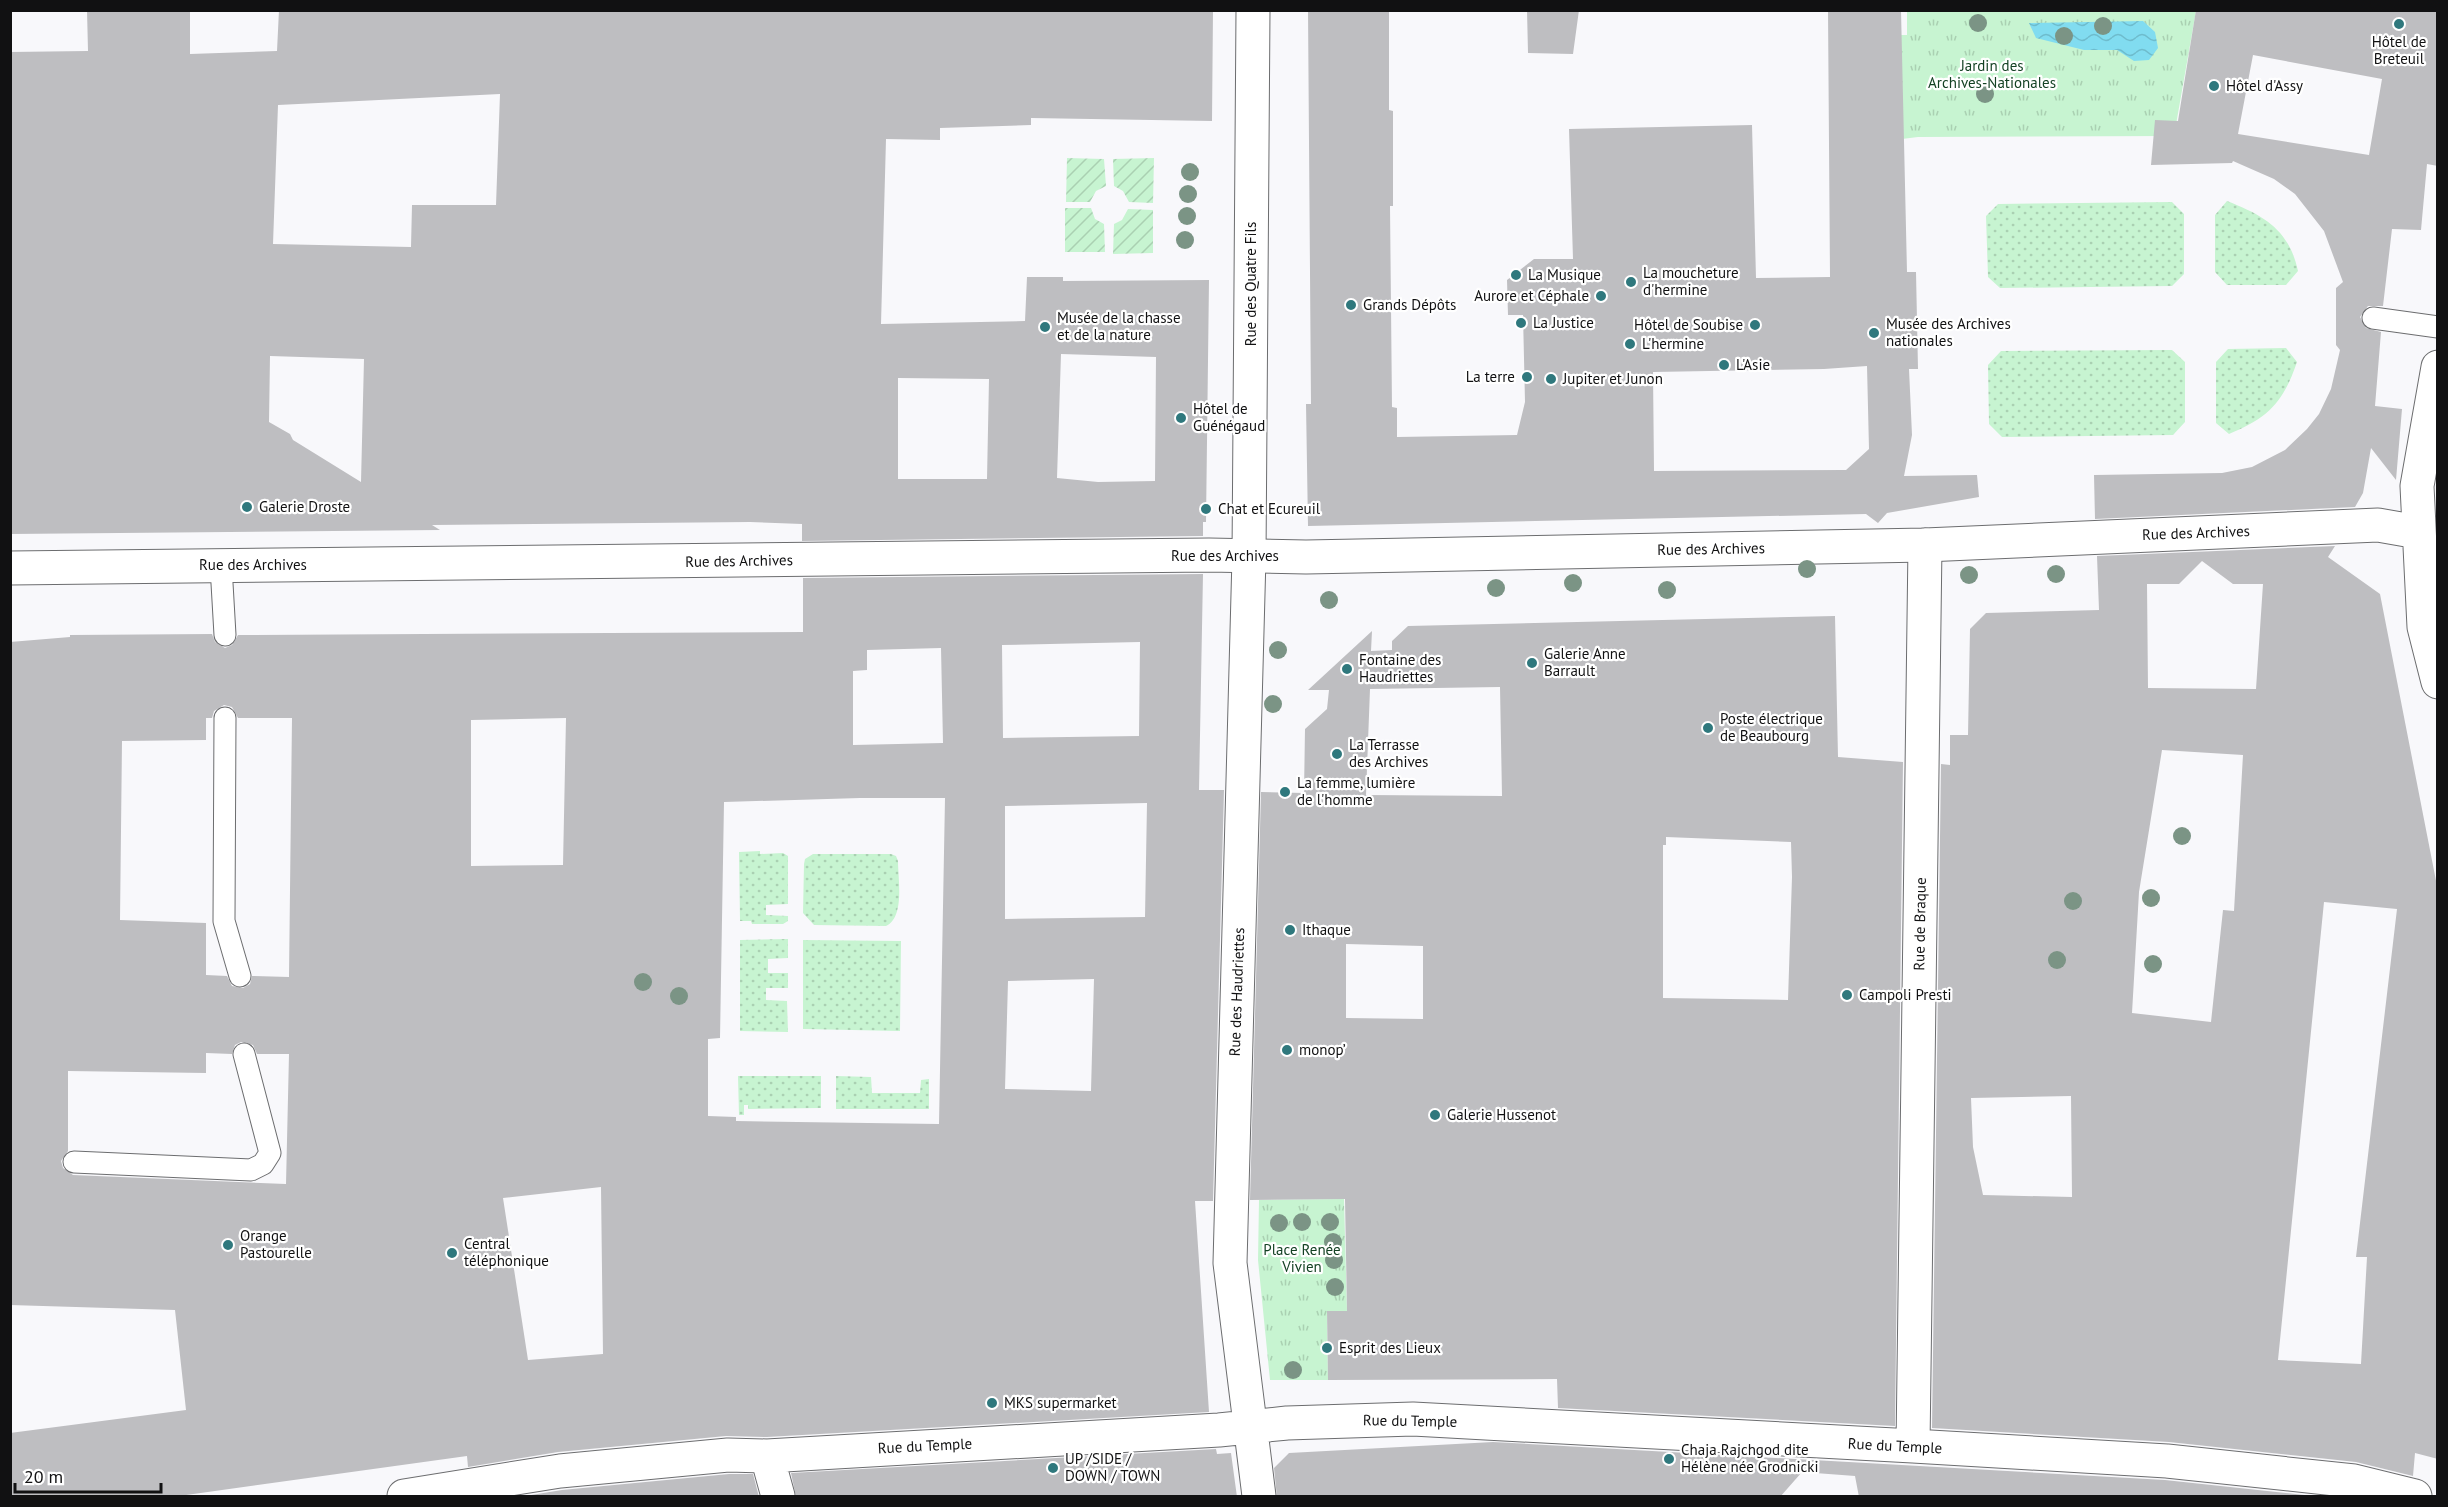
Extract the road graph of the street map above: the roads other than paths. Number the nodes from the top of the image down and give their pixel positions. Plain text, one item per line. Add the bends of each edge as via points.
1 (1253, 10) edge
2 (2373, 318) dead end
3 (2438, 327) edge
4 (2438, 368) edge
5 (2428, 533) edge
6 (1926, 545) junction
7 (1249, 557) junction
8 (221, 566) junction
9 (10, 567) edge
10 (225, 635) dead end
11 (2438, 682) edge
12 (225, 718) dead end
13 (240, 976) dead end
14 (244, 1054) dead end
15 (74, 1162) dead end
16 (1251, 1427) junction
17 (1913, 1446) junction
18 (766, 1456) junction
19 (404, 1497) edge
20 (778, 1497) edge
21 (1259, 1497) edge
22 (2415, 1497) edge

1 - 7 street, Rue des Quatre Fils
2 - 3 lane
4 - 5 street via 2417,486
5 - 6 street, Rue des Archives via 2378,525
5 - 11 street via 2424,627
6 - 7 street, Rue des Archives
6 - 17 street, Rue de Braque
7 - 8 street, Rue des Archives
7 - 16 street, Rue des Haudriettes via 1230,1263
8 - 9 street, Rue des Archives
8 - 10 lane
12 - 13 lane via 224,921
14 - 15 lane via 270,1153 263,1164 250,1170
16 - 17 street, Rue du Temple via 1413,1419
16 - 18 street, Rue du Temple
16 - 21 street, Rue des Haudriettes
17 - 22 street, Rue du Temple via 2202,1465 2354,1481
18 - 19 street, Rue du Temple via 728,1455 560,1471
18 - 20 street

